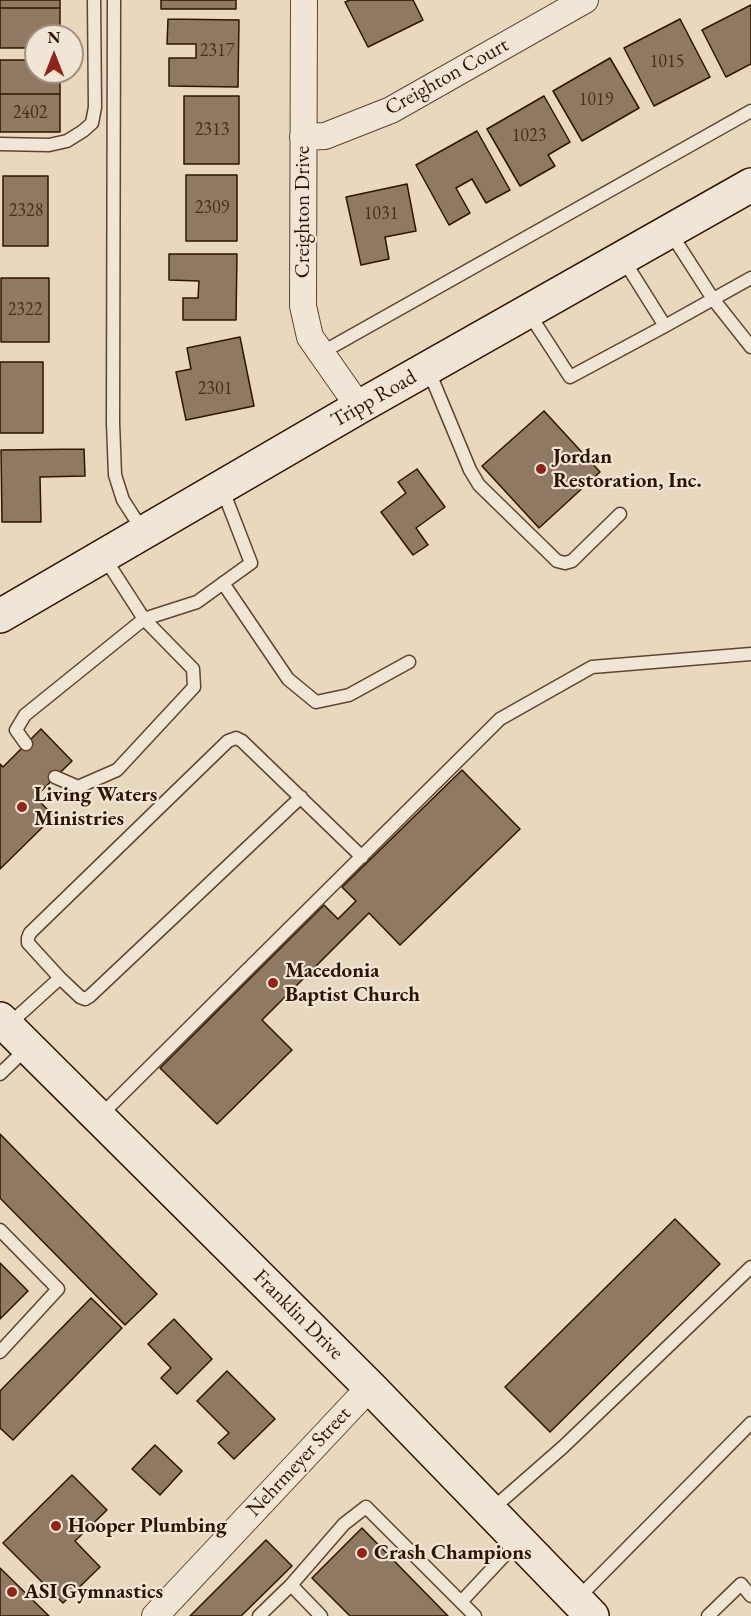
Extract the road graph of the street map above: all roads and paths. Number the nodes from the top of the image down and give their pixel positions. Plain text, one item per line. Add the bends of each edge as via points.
1 (94, 0) edge
2 (114, 0) edge
3 (304, 0) edge
4 (585, 0) edge
5 (751, 111) edge
6 (303, 137) junction
7 (0, 144) edge
8 (749, 191) edge
9 (669, 231) junction
10 (622, 258) junction
11 (751, 278) edge
12 (713, 299) junction
13 (527, 312) junction
14 (665, 326) junction
15 (751, 347) edge
16 (321, 353) junction
17 (427, 368) junction
18 (359, 407) junction
19 (221, 487) junction
20 (621, 514) dead end
21 (143, 532) junction
22 (103, 556) junction
23 (223, 583) junction
24 (0, 616) edge
25 (144, 619) junction
26 (751, 654) edge
27 (409, 662) dead end
28 (26, 744) dead end
29 (55, 777) dead end
30 (301, 797) junction
31 (362, 856) junction
32 (60, 978) junction
33 (12, 1030) edge
34 (0, 1074) edge
35 (99, 1117) junction
36 (0, 1230) edge
37 (751, 1267) edge
38 (0, 1352) edge
39 (370, 1387) junction
40 (751, 1423) edge
41 (490, 1510) junction
42 (519, 1540) junction
43 (291, 1585) junction
44 (751, 1596) edge
45 (461, 1602) junction
46 (584, 1608) edge
47 (155, 1616) edge
48 (259, 1616) edge
49 (321, 1616) edge
50 (475, 1616) edge
51 (708, 1616) edge

1 - 7 lane via 92,123 67,141 49,145
2 - 21 lane via 115,475 123,500
3 - 6 street, Creighton Drive
4 - 6 street, Creighton Court via 391,110 325,136
5 - 16 lane
6 - 16 street, Creighton Drive via 303,306 310,337
8 - 9 street, Tripp Road
9 - 10 street, Tripp Road
9 - 12 lane
10 - 13 street, Tripp Road
10 - 14 lane
11 - 12 lane
12 - 14 lane
12 - 15 lane
13 - 14 lane via 570,377
13 - 17 street, Tripp Road
16 - 18 street, Creighton Drive
17 - 18 street, Tripp Road
17 - 20 lane via 479,485 557,561 572,561
18 - 19 street, Tripp Road
19 - 21 street, Tripp Road
19 - 23 lane via 250,563
21 - 22 street, Tripp Road
22 - 24 street, Tripp Road
22 - 25 lane
23 - 25 lane via 197,602
23 - 27 lane via 288,679 316,702 349,695
25 - 28 lane via 25,715 16,730
25 - 29 lane via 193,669 194,687 117,770 78,787
26 - 31 lane via 592,667 500,719
30 - 31 lane
30 - 32 lane via 90,996 80,997
30 - 32 lane via 243,741 228,741 30,933 28,943
31 - 35 lane
32 - 33 lane
33 - 34 lane
33 - 35 street, Franklin Drive
35 - 39 street, Franklin Drive
36 - 38 lane via 58,1289
37 - 41 lane via 563,1447
39 - 41 street, Franklin Drive
39 - 47 street, Nehrmeyer Street
40 - 46 lane
41 - 42 street, Franklin Drive
42 - 45 lane
42 - 46 street, Franklin Drive
43 - 45 lane via 344,1524 366,1507
43 - 48 lane
43 - 49 lane
44 - 51 lane via 741,1584
45 - 50 lane

